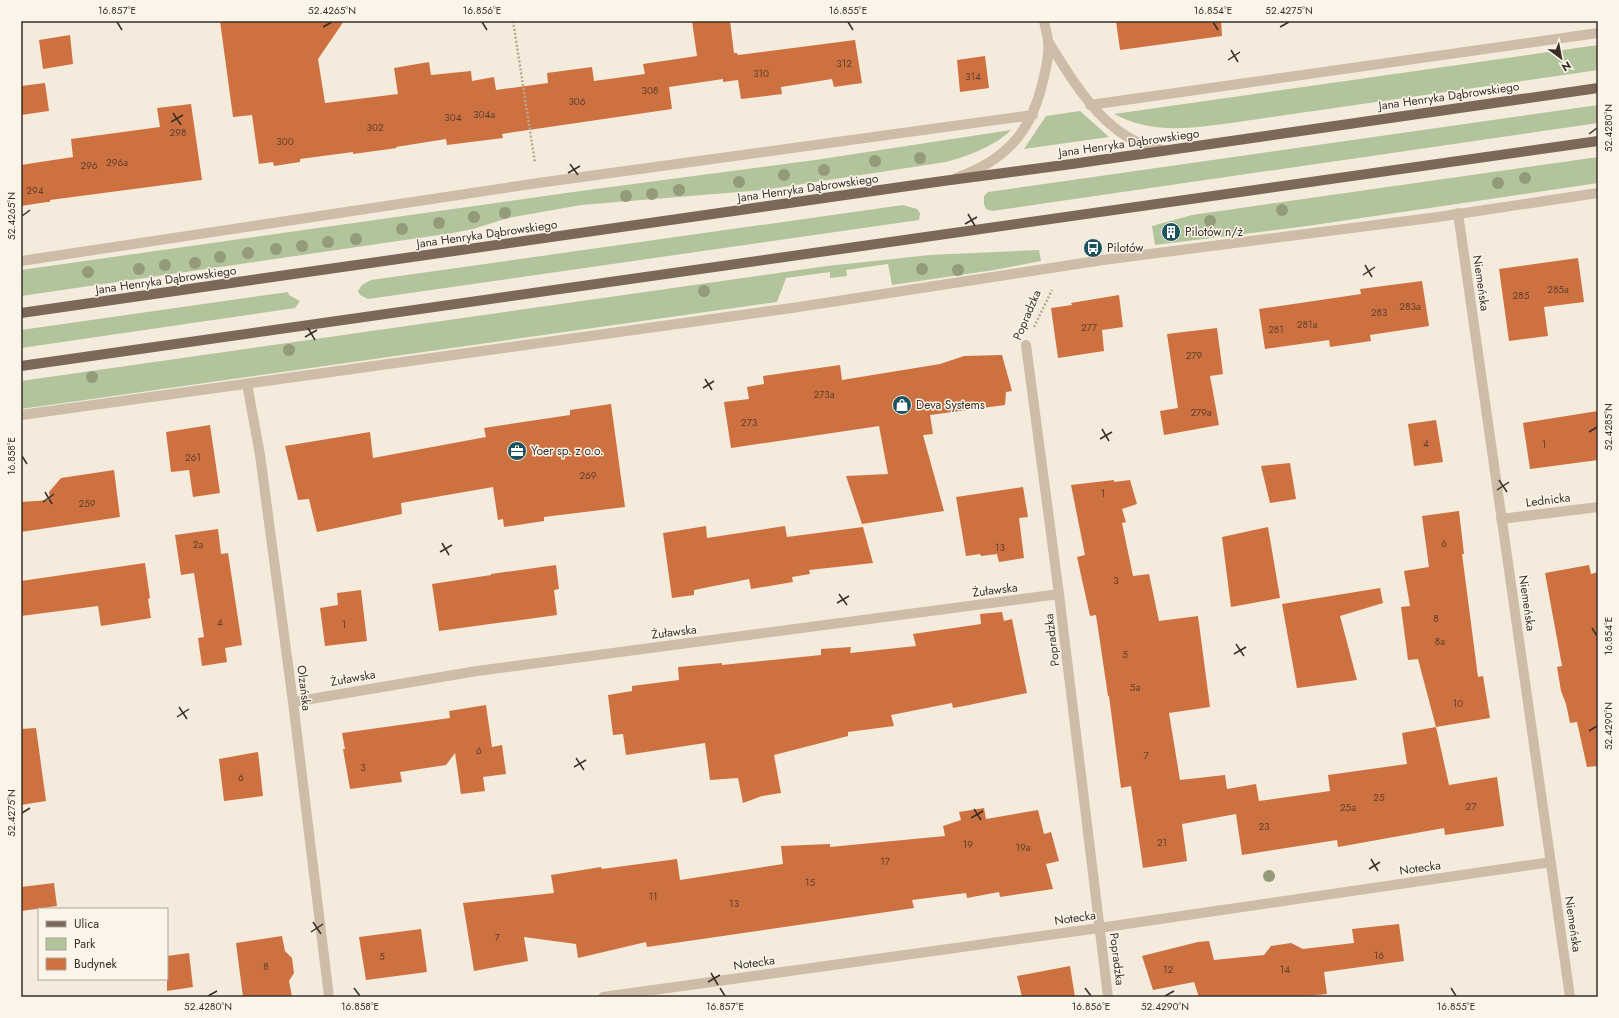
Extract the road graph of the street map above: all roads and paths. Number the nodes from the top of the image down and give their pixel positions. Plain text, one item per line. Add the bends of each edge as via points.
1 (513, 21) edge
2 (1044, 21) edge
3 (1598, 33) edge
4 (1049, 43) junction
5 (1598, 88) edge
6 (1090, 104) junction
7 (1033, 115) junction
8 (1598, 141) edge
9 (1166, 150) junction
10 (943, 181) junction
11 (538, 183) junction
12 (1598, 193) edge
13 (1458, 213) junction
14 (21, 261) edge
15 (1054, 287) dead end
16 (21, 313) edge
17 (1026, 345) joint
18 (21, 366) edge
19 (246, 384) junction
20 (21, 415) edge
21 (1598, 507) edge
22 (1501, 519) junction
23 (1059, 594) junction
24 (293, 702) junction
25 (1551, 862) junction
26 (1100, 928) junction
27 (329, 997) edge
28 (603, 997) edge
29 (1108, 997) edge
30 (1570, 997) edge

1 - 11 path
2 - 4 street
3 - 6 street
4 - 6 street
4 - 7 street
5 - 9 main road, Jana Henryka Dąbrowskiego
6 - 9 street via 1101,117 1126,135 1145,145
7 - 10 street via 1020,136 1002,153 969,173
7 - 11 street
8 - 18 main road
9 - 10 main road, Jana Henryka Dąbrowskiego
10 - 16 main road, Jana Henryka Dąbrowskiego
11 - 14 street
12 - 13 street
13 - 19 street via 1103,260 792,308
13 - 22 street, Niemeńska
15 - 17 path, Popradzka
17 - 23 street, Popradzka
19 - 20 street
19 - 24 street, Olzańska via 260,454
21 - 22 street, Lednicka
22 - 25 street, Niemeńska
23 - 24 street, Żuławska via 477,671
23 - 26 street, Popradzka
24 - 27 street, Olzańska
25 - 26 street, Notecka
25 - 30 street, Niemeńska
26 - 28 street, Notecka
26 - 29 street, Popradzka

